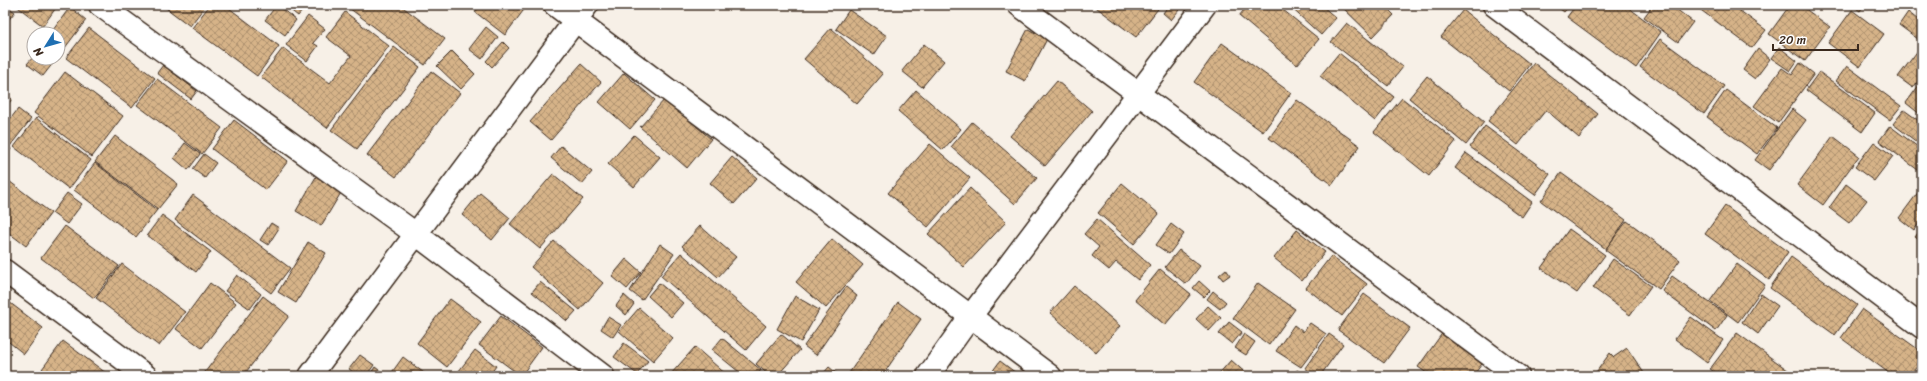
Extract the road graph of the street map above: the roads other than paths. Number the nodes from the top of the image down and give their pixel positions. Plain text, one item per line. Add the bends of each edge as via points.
1 (100, 5) edge
2 (556, 5) edge
3 (1019, 5) edge
4 (1205, 5) edge
5 (1494, 5) edge
6 (581, 12) edge
7 (1139, 94) junction
8 (416, 234) junction
9 (5, 271) edge
10 (970, 317) junction
11 (1922, 327) edge
12 (146, 376) edge
13 (310, 376) edge
14 (603, 376) edge
15 (928, 376) edge
16 (1050, 376) edge
17 (1518, 376) edge

1 - 8 street
2 - 6 street
3 - 7 street
4 - 7 street
5 - 11 street
6 - 8 street
6 - 10 street
7 - 10 street
7 - 17 street
8 - 13 street
8 - 14 street
9 - 12 street
10 - 15 street
10 - 16 street

